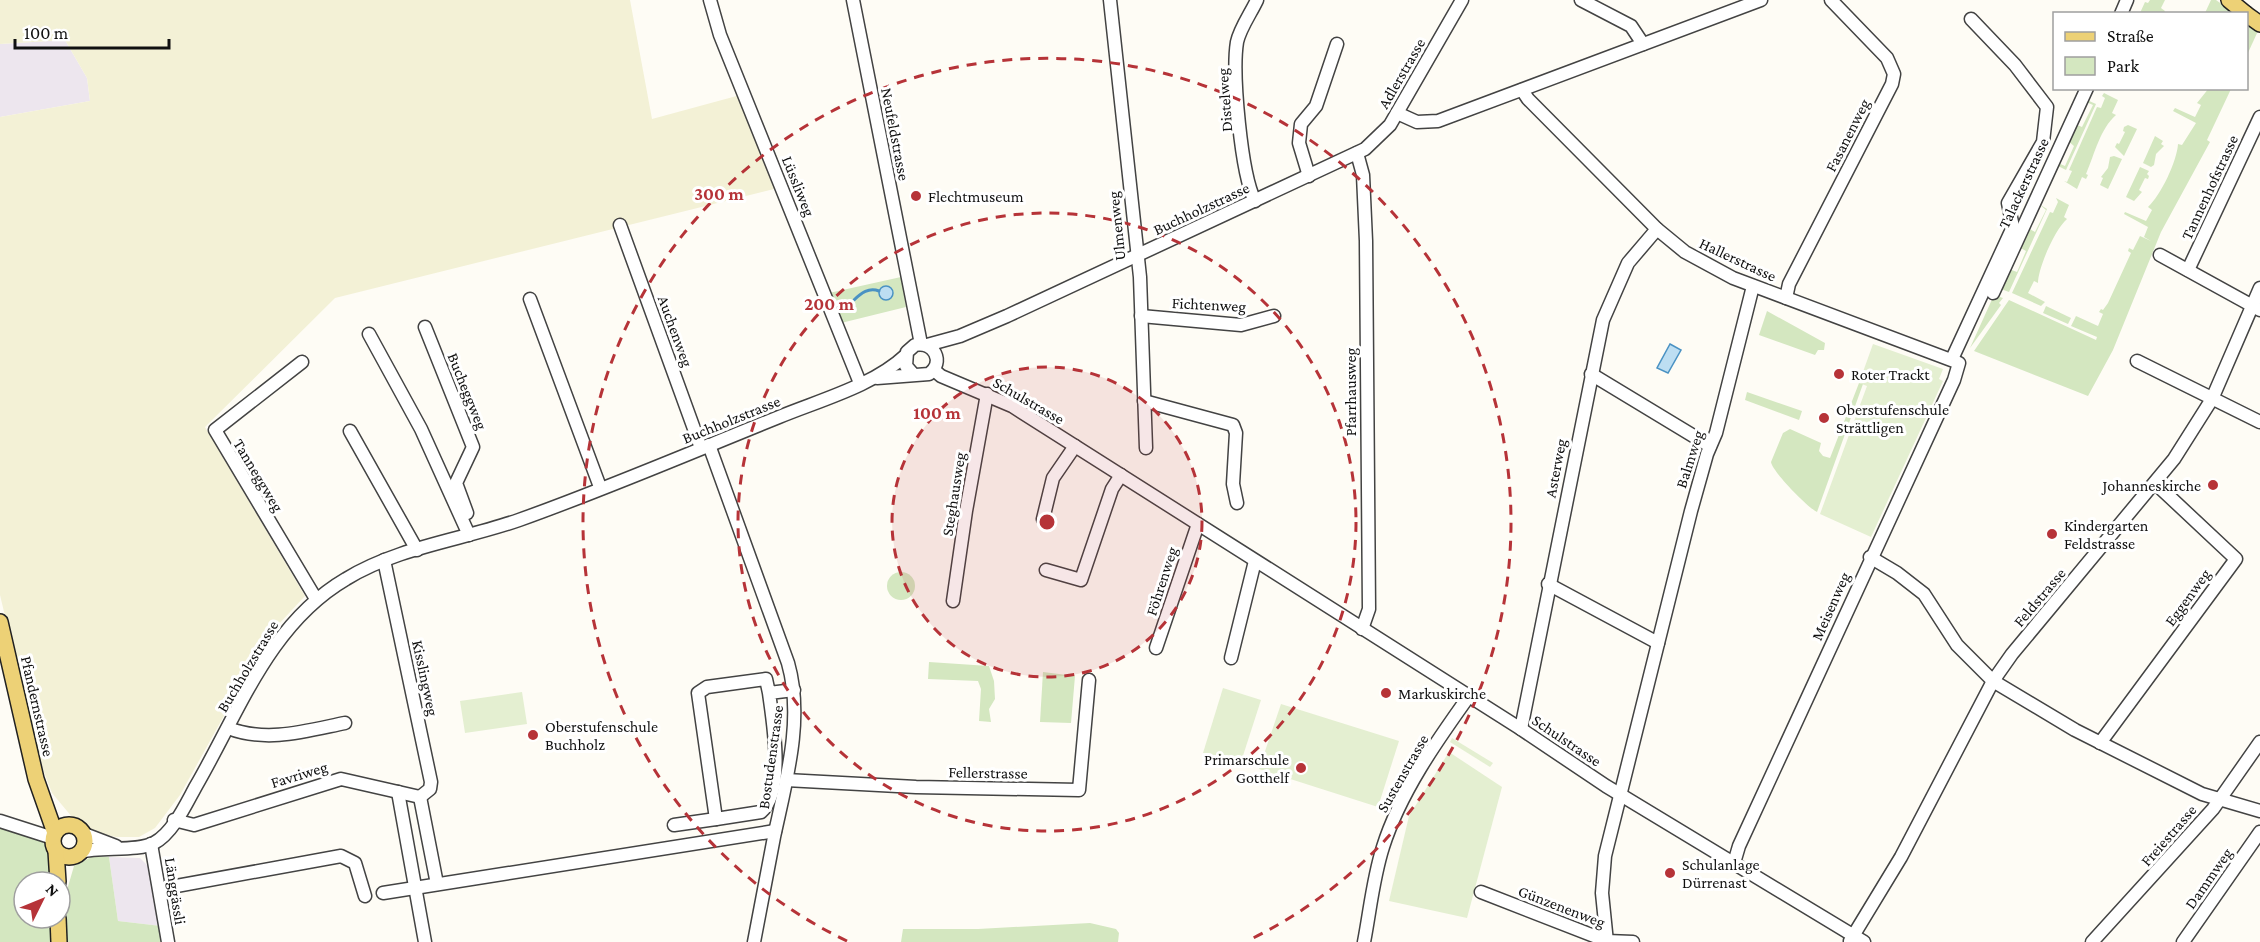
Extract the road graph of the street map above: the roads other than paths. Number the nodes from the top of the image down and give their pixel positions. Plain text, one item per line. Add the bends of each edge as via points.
1 (710, 0) edge
2 (853, 0) edge
3 (1110, 0) edge
4 (1257, 0) edge
5 (1462, 0) edge
6 (1761, 0) edge
7 (1831, 0) edge
8 (2229, 0) edge
9 (1584, 1) edge
10 (2247, 12) edge
11 (1971, 19) dead end
12 (1337, 44) dead end
13 (1643, 44) junction
14 (1522, 90) junction
15 (2085, 90) edge
16 (1397, 113) junction
17 (2260, 117) edge
18 (1357, 153) junction
19 (1309, 176) junction
20 (1255, 201) junction
21 (620, 225) dead end
22 (1657, 229) junction
23 (2160, 255) dead end
24 (1136, 256) junction
25 (2188, 270) junction
26 (1753, 286) junction
27 (2260, 288) edge
28 (1993, 293) dead end
29 (1785, 298) junction
30 (530, 299) dead end
31 (2256, 308) edge
32 (1141, 316) junction
33 (1274, 316) dead end
34 (424, 327) dead end
35 (369, 334) dead end
36 (960, 336) junction
37 (924, 345) junction
38 (906, 355) junction
39 (1955, 361) junction
40 (2137, 361) dead end
41 (302, 362) dead end
42 (935, 364) junction
43 (913, 374) junction
44 (1591, 374) junction
45 (873, 378) junction
46 (860, 383) junction
47 (987, 394) junction
48 (2212, 399) junction
49 (1144, 401) junction
50 (2260, 422) edge
51 (350, 431) dead end
52 (1075, 446) junction
53 (1710, 446) junction
54 (705, 447) junction
55 (1146, 448) dead end
56 (1119, 479) junction
57 (2156, 484) junction
58 (600, 487) junction
59 (1237, 503) dead end
60 (1043, 519) dead end
61 (1198, 524) junction
62 (472, 534) junction
63 (417, 549) junction
64 (1870, 557) junction
65 (384, 560) junction
66 (1255, 561) junction
67 (1047, 570) dead end
68 (1548, 584) junction
69 (1085, 587) dead end
70 (316, 599) junction
71 (953, 601) dead end
72 (0, 622) edge
73 (1362, 629) junction
74 (1658, 643) junction
75 (1156, 648) dead end
76 (1230, 658) dead end
77 (1089, 680) dead end
78 (1993, 681) junction
79 (794, 690) junction
80 (769, 693) junction
81 (1469, 696) junction
82 (345, 723) dead end
83 (228, 728) junction
84 (1521, 729) junction
85 (2260, 742) edge
86 (2100, 743) junction
87 (786, 780) junction
88 (398, 792) junction
89 (1621, 794) junction
90 (420, 797) junction
91 (43, 798) junction
92 (2219, 801) junction
93 (2260, 811) edge
94 (716, 819) junction
95 (174, 820) junction
96 (0, 821) edge
97 (674, 825) dead end
98 (76, 829) junction
99 (776, 831) junction
100 (2260, 832) edge
101 (55, 840) junction
102 (151, 844) junction
103 (116, 846) junction
104 (77, 854) junction
105 (1734, 863) junction
106 (58, 870) edge
107 (67, 870) edge
108 (437, 884) junction
109 (416, 888) junction
110 (160, 889) junction
111 (1481, 892) dead end
112 (383, 893) dead end
113 (365, 896) dead end
114 (1856, 940) edge
115 (168, 942) edge
116 (425, 942) edge
117 (754, 942) edge
118 (1365, 942) edge
119 (1607, 942) edge
120 (1633, 942) edge
121 (2092, 942) edge
122 (2183, 942) edge

1 - 46 street, Lüssliweg via 720,35
2 - 37 street, Neufeldstrasse
3 - 24 street, Ulmenweg
4 - 20 street, Distelweg via 1238,41 1239,106 1248,185
5 - 16 street, Adlerstrasse
6 - 13 street
7 - 29 street, Fasanenweg via 1887,58 1894,74
8 - 10 main road
9 - 13 street via 1631,26
11 - 39 street, Meisenweg via 2045,101 2048,112 2043,142 2008,203 2013,227
12 - 19 street via 1316,106 1301,124 1299,143
13 - 14 street
14 - 16 street via 1431,123 1411,121
14 - 22 street, Hallerstrasse
15 - 28 street, Talackerstrasse
16 - 18 street, Adlerstrasse via 1377,140
17 - 25 street, Tannenhofstrasse
18 - 19 street, Buchholzstrasse
18 - 73 street, Pfarrhausweg via 1363,175 1366,242 1369,609
19 - 20 street, Buchholzstrasse
20 - 24 street, Buchholzstrasse
21 - 54 street, Auchenweg
22 - 26 street, Hallerstrasse via 1697,260
22 - 44 street, Asterweg via 1628,263 1611,296
23 - 25 street
24 - 32 street, Ulmenweg
24 - 36 street, Buchholzstrasse
25 - 31 street
26 - 29 street, Hallerstrasse
26 - 53 street, Balmweg
27 - 31 street, Feldstrasse
29 - 39 street, Hallerstrasse
30 - 58 street
31 - 48 street, Feldstrasse
32 - 33 street, Fichtenweg via 1241,325
32 - 49 street, Ulmenweg
34 - 62 street, Bucheggweg via 473,447 456,483
35 - 62 street
36 - 37 street, Buchholzstrasse
36 - 42 street, Buchholzstrasse
37 - 38 street via 912,347
37 - 42 street via 934,351
38 - 43 street via 906,366
38 - 45 street, Buchholzstrasse
39 - 64 street, Meisenweg via 1954,380
40 - 48 street
41 - 70 street, Tanneggweg via 214,430
42 - 43 street via 922,376
42 - 47 street, Schulstrasse via 941,376
43 - 45 street, Buchholzstrasse
44 - 53 street
44 - 68 street, Asterweg
45 - 46 street, Buchholzstrasse
46 - 54 street, Buchholzstrasse
47 - 52 street, Schulstrasse
47 - 71 street, Steghausweg
48 - 50 street
48 - 57 street, Feldstrasse
49 - 55 street, Ulmenweg
49 - 59 street via 1233,425 1233,484
51 - 63 street
52 - 56 street, Schulstrasse
52 - 60 street, Schulstrasse via 1053,478
53 - 74 street, Balmweg
54 - 58 street, Buchholzstrasse
54 - 79 street, Bostudenstrasse via 788,663
56 - 61 street, Schulstrasse
56 - 67 street via 1107,502 1081,580
56 - 69 street
57 - 78 street, Feldstrasse
57 - 86 street, Eggenweg via 2236,559
58 - 62 street, Buchholzstrasse via 519,520
61 - 66 street, Schulstrasse
61 - 75 street, Föhrenweg
62 - 63 street, Buchholzstrasse
63 - 65 street, Buchholzstrasse
64 - 78 street via 1924,594 1957,645
64 - 105 street, Meisenweg
65 - 70 street, Buchholzstrasse
65 - 90 street, Kisslingweg via 431,782 430,789
66 - 73 street, Schulstrasse
66 - 76 street
68 - 74 street
68 - 84 street, Asterweg
70 - 83 street, Buchholzstrasse via 279,640
72 - 91 main road, Pfandernstrasse
73 - 81 street, Schulstrasse
74 - 89 street, Balmweg
77 - 87 street, Fellerstrasse via 1079,790
78 - 86 street
78 - 114 street, Feldstrasse
79 - 80 street
79 - 87 street, Bostudenstrasse
80 - 94 street via 775,751 766,808
80 - 94 street via 766,679 707,687 698,693
81 - 84 street, Schulstrasse
81 - 118 street, Sustenstrasse via 1394,819 1377,868
82 - 83 street, Buchholzstrasse via 279,736
83 - 95 street, Buchholzstrasse
84 - 89 street, Schulstrasse
85 - 92 street, Freiestrasse
86 - 92 street
87 - 99 street, Bostudenstrasse
88 - 90 street, Favriweg
88 - 95 street, Favriweg via 341,779 328,780 194,825
88 - 109 street
89 - 105 street, Schulstrasse
89 - 119 street, Balmweg via 1602,878
90 - 108 street
91 - 98 main road, Pfandernstrasse
91 - 101 main road, Pfandernstrasse
92 - 93 street
92 - 121 street, Freiestrasse
94 - 97 street
95 - 102 street, Buchholzstrasse via 165,834
96 - 101 street
98 - 101 main road via 61,827
98 - 103 street
98 - 104 main road via 84,843
99 - 108 street, Bostudenstrasse
99 - 117 street
100 - 122 street, Dammweg
101 - 104 main road via 65,856
101 - 106 main road, Pfandernstrasse
102 - 103 street
102 - 110 street, Länggässli
103 - 104 street
104 - 107 main road
105 - 114 street, Schulstrasse
108 - 109 street, Bostudenstrasse
109 - 112 street, Bostudenstrasse
109 - 116 street
110 - 113 street via 341,856 350,858 357,866
110 - 115 street, Länggässli
111 - 119 street, Günzenenweg
119 - 120 street, Günzenenweg

